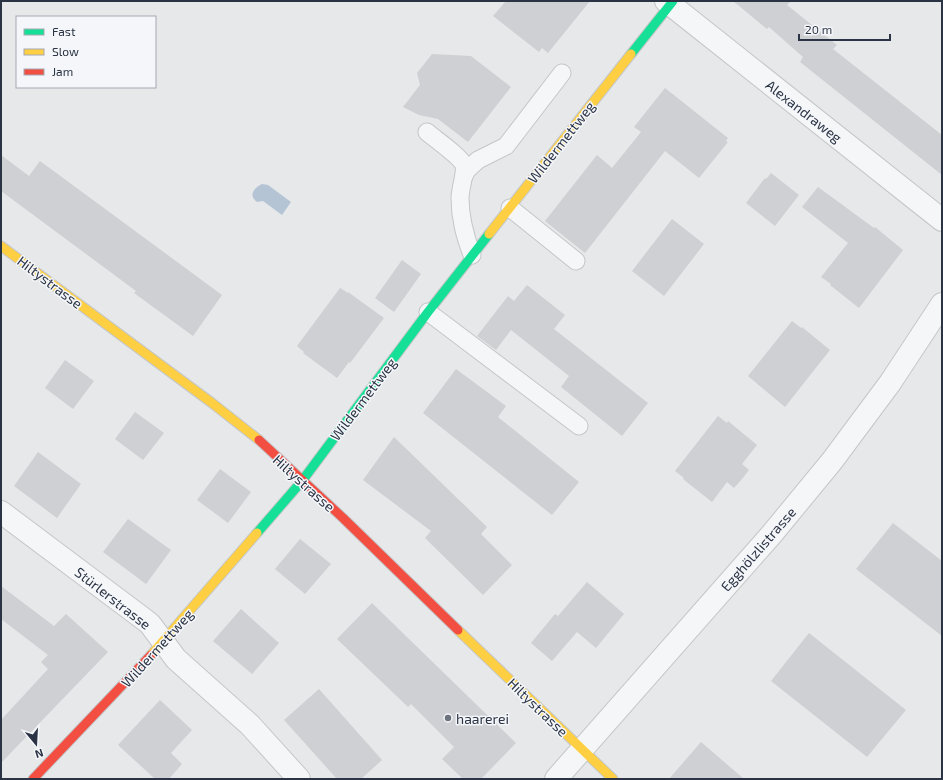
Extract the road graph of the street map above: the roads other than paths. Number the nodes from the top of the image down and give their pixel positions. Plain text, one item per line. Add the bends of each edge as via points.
1 (670, 2) edge
2 (562, 73) dead end
3 (427, 132) dead end
4 (464, 176) junction
5 (510, 208) junction
6 (942, 220) edge
7 (1, 246) edge
8 (472, 255) junction
9 (576, 261) dead end
10 (942, 304) edge
11 (428, 312) junction
12 (579, 426) dead end
13 (302, 481) junction
14 (1, 512) edge
15 (164, 642) junction
16 (582, 750) junction
17 (33, 779) edge
18 (299, 779) edge
19 (556, 779) edge
20 (613, 779) edge

1 - 5 street, Wildermettweg
1 - 6 street, Alexandraweg
2 - 4 lane via 506,146 478,160
3 - 4 lane via 461,160
4 - 8 lane via 460,214
5 - 8 street, Wildermettweg
5 - 9 lane
7 - 13 street, Hiltystrasse via 212,403 255,437
8 - 11 street, Wildermettweg
10 - 16 street, Egghölzlistrasse via 890,383 832,461 771,535
11 - 12 lane
11 - 13 street, Wildermettweg
13 - 15 street, Wildermettweg
13 - 16 street, Hiltystrasse
14 - 15 street, Stürlerstrasse via 145,620
15 - 17 street, Wildermettweg
15 - 18 street, Stürlerstrasse via 176,659 250,725
16 - 19 street, Egghölzlistrasse
16 - 20 street, Hiltystrasse

